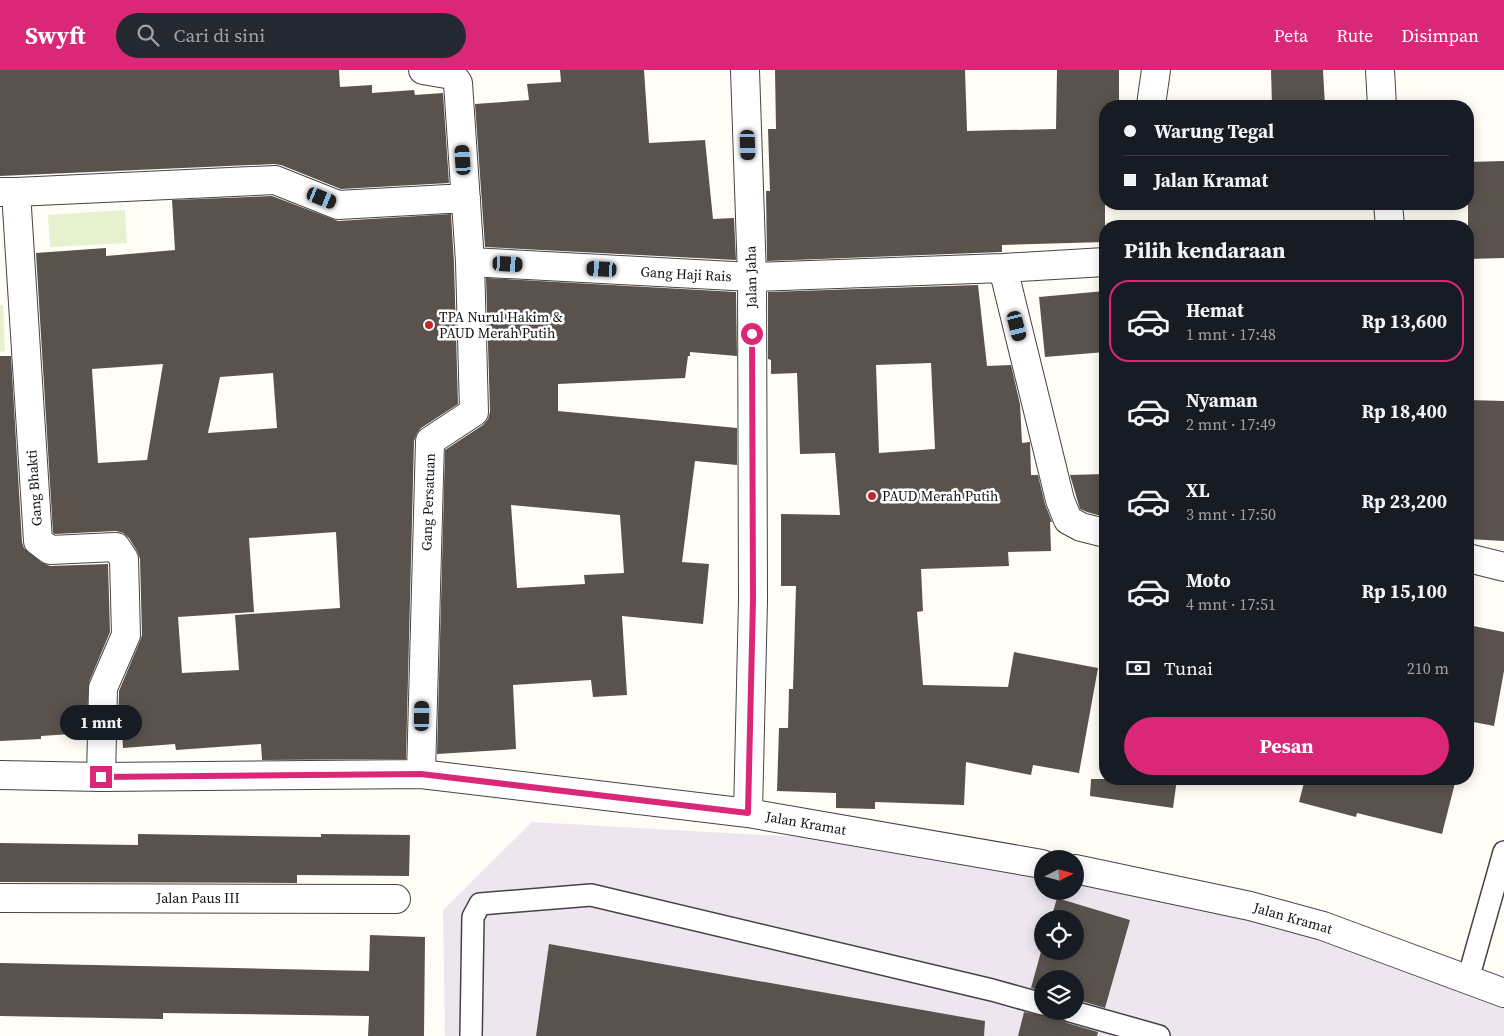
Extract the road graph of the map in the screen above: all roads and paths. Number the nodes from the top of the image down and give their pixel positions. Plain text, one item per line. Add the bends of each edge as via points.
1 (423, 70) edge
2 (745, 70) edge
3 (1156, 70) edge
4 (1380, 70) edge
5 (1152, 100) edge
6 (1382, 100) edge
7 (8, 192) edge
8 (466, 198) junction
9 (470, 262) junction
10 (1099, 262) edge
11 (1003, 268) junction
12 (752, 277) junction
13 (1099, 532) edge
14 (1474, 560) edge
15 (1504, 568) edge
16 (421, 774) junction
17 (0, 775) edge
18 (101, 777) junction
19 (748, 813) junction
20 (1504, 852) edge
21 (1034, 863) edge
22 (1084, 871) edge
23 (0, 898) edge
24 (396, 899) dead end
25 (1468, 980) junction
26 (1504, 993) edge
27 (1034, 1002) edge
28 (1084, 1015) edge
29 (471, 1036) edge
30 (1159, 1036) edge

1 - 8 street, Gang Persatuan via 452,74 458,83
2 - 12 street, Jalan Jaha
3 - 5 street
4 - 6 street
7 - 8 street via 275,180 338,204
7 - 18 street, Gang Bhakti via 38,540 50,550 116,547 124,560 126,636 103,688
8 - 9 street, Gang Persatuan
9 - 12 street, Gang Haji Rais
9 - 16 street, Gang Persatuan via 474,412 430,441
10 - 11 street, Gang Haji Rais
11 - 12 street, Gang Haji Rais
11 - 13 street via 1060,500 1068,520
12 - 19 street, Jalan Jaha via 753,600
14 - 15 street
16 - 18 street, Jalan Kramat
16 - 19 street, Jalan Kramat
17 - 18 street, Jalan Kramat
19 - 21 street, Jalan Kramat
20 - 25 lane
22 - 25 street, Jalan Kramat via 1241,904 1323,926
23 - 24 street, Jalan Paus III
25 - 26 street, Jalan Kramat
27 - 29 lane via 591,895 480,904 473,917
28 - 30 lane

